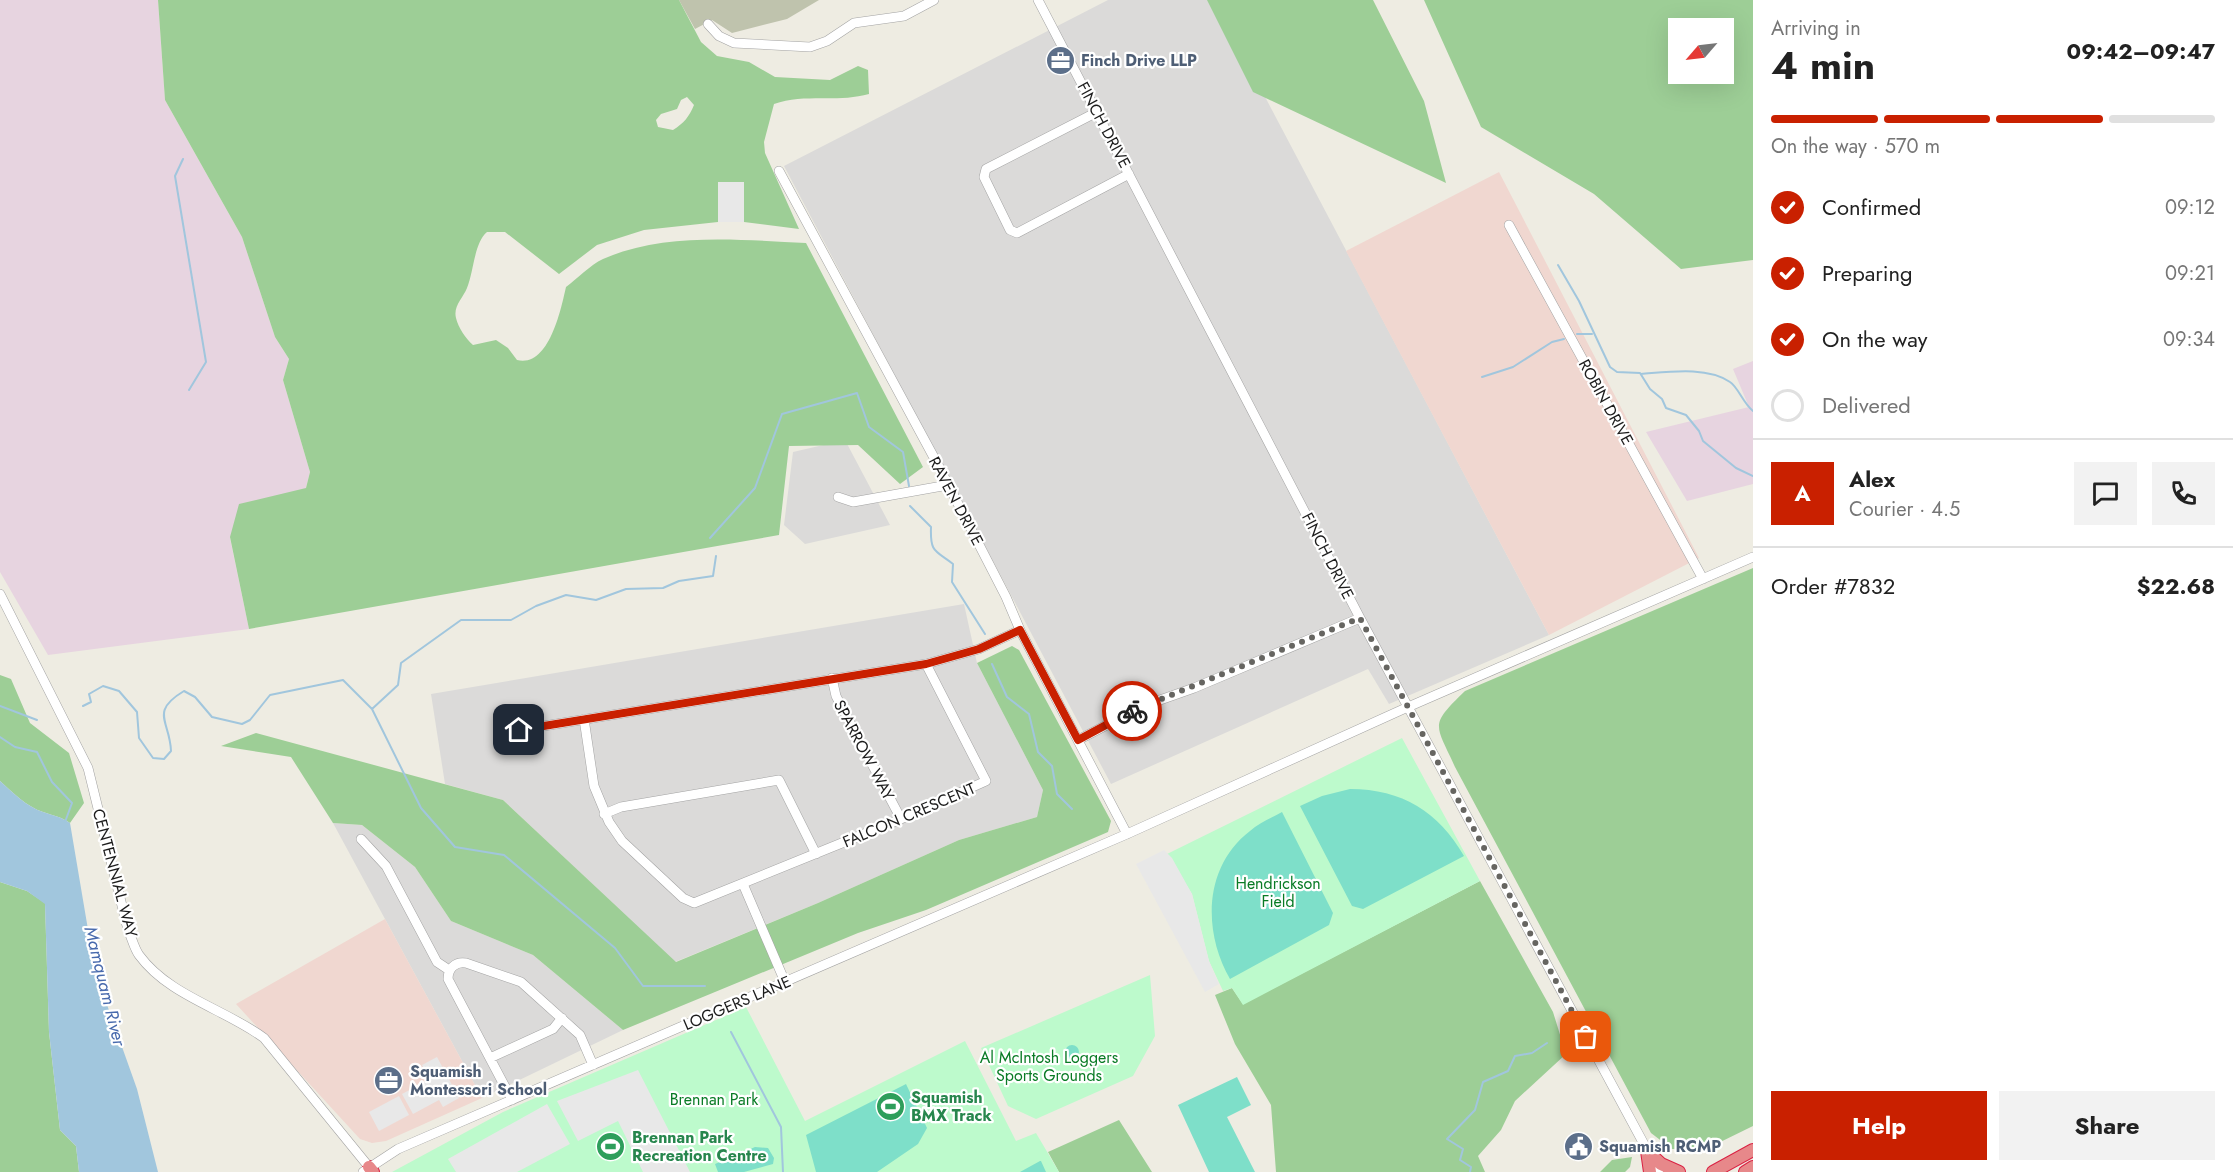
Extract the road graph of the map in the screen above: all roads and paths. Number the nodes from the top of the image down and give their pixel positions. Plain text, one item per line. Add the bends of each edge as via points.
1 (934, 0) edge
2 (1038, 0) edge
3 (708, 24) dead end
4 (1096, 112) junction
5 (778, 171) dead end
6 (1129, 174) junction
7 (1509, 225) dead end
8 (948, 485) junction
9 (838, 497) dead end
10 (1753, 556) edge
11 (1703, 579) junction
12 (0, 594) edge
13 (1360, 618) junction
14 (1020, 630) junction
15 (926, 664) junction
16 (832, 678) junction
17 (1408, 707) junction
18 (584, 719) junction
19 (501, 737) dead end
20 (1078, 740) junction
21 (604, 814) junction
22 (901, 819) junction
23 (1127, 834) junction
24 (361, 839) dead end
25 (816, 854) junction
26 (743, 884) junction
27 (450, 970) junction
28 (785, 982) junction
29 (562, 1018) junction
30 (490, 1058) junction
31 (592, 1065) junction
32 (512, 1100) junction
33 (1753, 1150) edge
34 (1647, 1151) junction
35 (1753, 1167) edge
36 (368, 1170) edge
37 (1718, 1170) edge
38 (1650, 1172) edge
39 (1659, 1172) edge
40 (1679, 1172) edge
41 (1706, 1172) edge
42 (1745, 1172) edge

1 - 3 street via 904,15 854,23 810,47 734,43 719,36
2 - 4 street, FINCH DRIVE
4 - 6 street, FINCH DRIVE
4 - 6 street via 986,170 984,177 1010,230 1017,232
5 - 8 street, RAVEN DRIVE
6 - 13 street, FINCH DRIVE
7 - 11 street, ROBIN DRIVE
8 - 9 street via 853,502
8 - 14 street, RAVEN DRIVE
10 - 11 street, LOGGERS LANE
11 - 17 street, LOGGERS LANE
12 - 36 street, CENTENNIAL WAY via 88,768 128,930 139,955 163,981 264,1038
13 - 17 street, FINCH DRIVE
13 - 20 street via 1143,706
14 - 15 street via 979,649
14 - 20 street, RAVEN DRIVE
15 - 16 street
15 - 22 street, FALCON CRESCENT via 986,781
16 - 18 street
16 - 22 street, SPARROW WAY via 836,696
17 - 23 street, LOGGERS LANE
17 - 34 street, FINCH DRIVE
18 - 19 street via 519,730
18 - 21 street via 594,786
20 - 23 street, RAVEN DRIVE
21 - 25 street via 621,807 779,780
21 - 26 street, FALCON CRESCENT via 622,841 689,901 701,901
22 - 25 street, FALCON CRESCENT
23 - 28 street, LOGGERS LANE
24 - 27 street via 386,866 437,962
25 - 26 street, FALCON CRESCENT
26 - 28 street
27 - 29 street via 462,962 518,980
27 - 30 street via 448,979
28 - 31 street, LOGGERS LANE
29 - 30 street via 553,1029
29 - 31 street via 580,1035
30 - 32 street
31 - 32 street, LOGGERS LANE
32 - 36 street, LOGGERS LANE via 398,1149
33 - 37 highway
34 - 38 highway
34 - 39 street, FINCH DRIVE
34 - 40 highway via 1661,1164
35 - 42 highway
37 - 41 highway

